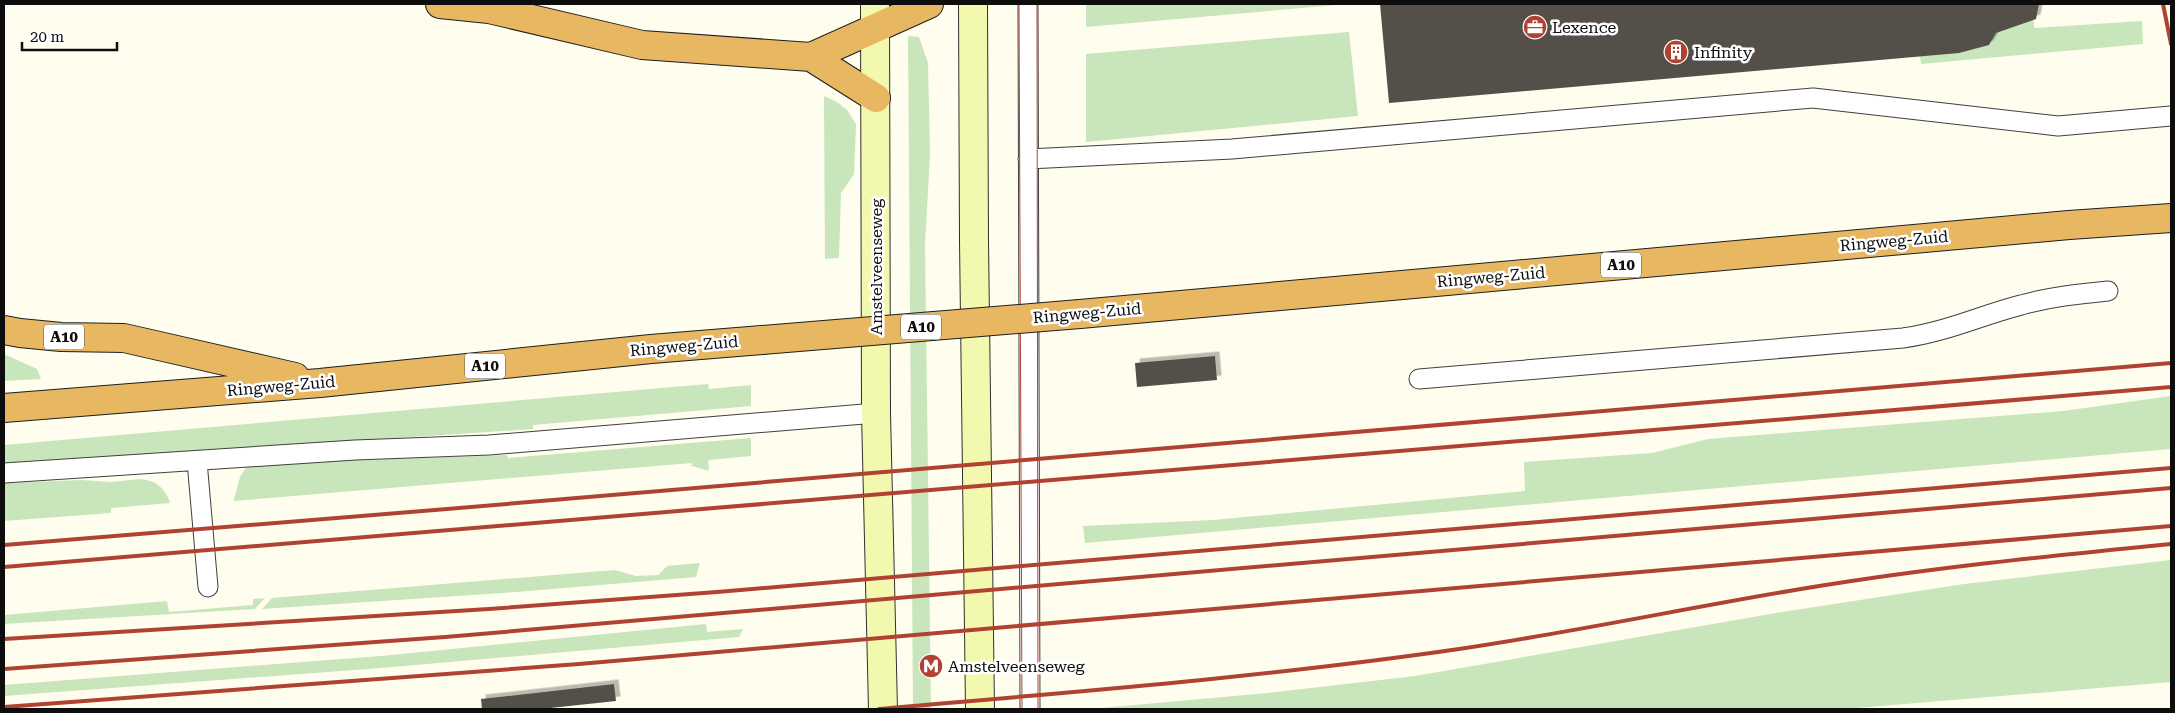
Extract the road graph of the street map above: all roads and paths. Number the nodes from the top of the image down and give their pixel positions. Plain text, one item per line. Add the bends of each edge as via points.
1 (440, 4) edge
2 (552, 4) edge
3 (929, 4) edge
4 (973, 4) edge
5 (1028, 4) edge
6 (489, 9) junction
7 (876, 15) edge
8 (811, 58) junction
9 (876, 98) junction
10 (2171, 116) edge
11 (1028, 159) junction
12 (2167, 219) edge
13 (2108, 291) dead end
14 (4, 330) edge
15 (1419, 379) dead end
16 (320, 383) junction
17 (4, 408) edge
18 (876, 413) junction
19 (197, 460) junction
20 (4, 473) edge
21 (208, 587) dead end
22 (882, 709) edge
23 (980, 709) edge
24 (1030, 709) edge

1 - 6 highway
2 - 6 highway
3 - 7 highway
4 - 23 main road
5 - 11 lane
6 - 8 highway via 642,45
7 - 8 highway
7 - 9 main road, Amstelveenseweg
8 - 9 highway
9 - 18 main road, Amstelveenseweg
10 - 11 lane via 2058,126 1813,98 1232,149
11 - 24 lane
12 - 16 highway, Ringweg-Zuid / A10, bridge via 651,349
13 - 15 lane via 2022,304 1956,327 1903,338
14 - 16 highway, A10 via 61,337 124,338
16 - 17 highway, Ringweg-Zuid / A10
18 - 19 lane via 489,445
18 - 22 main road, Amstelveenseweg
19 - 20 lane
19 - 21 lane

